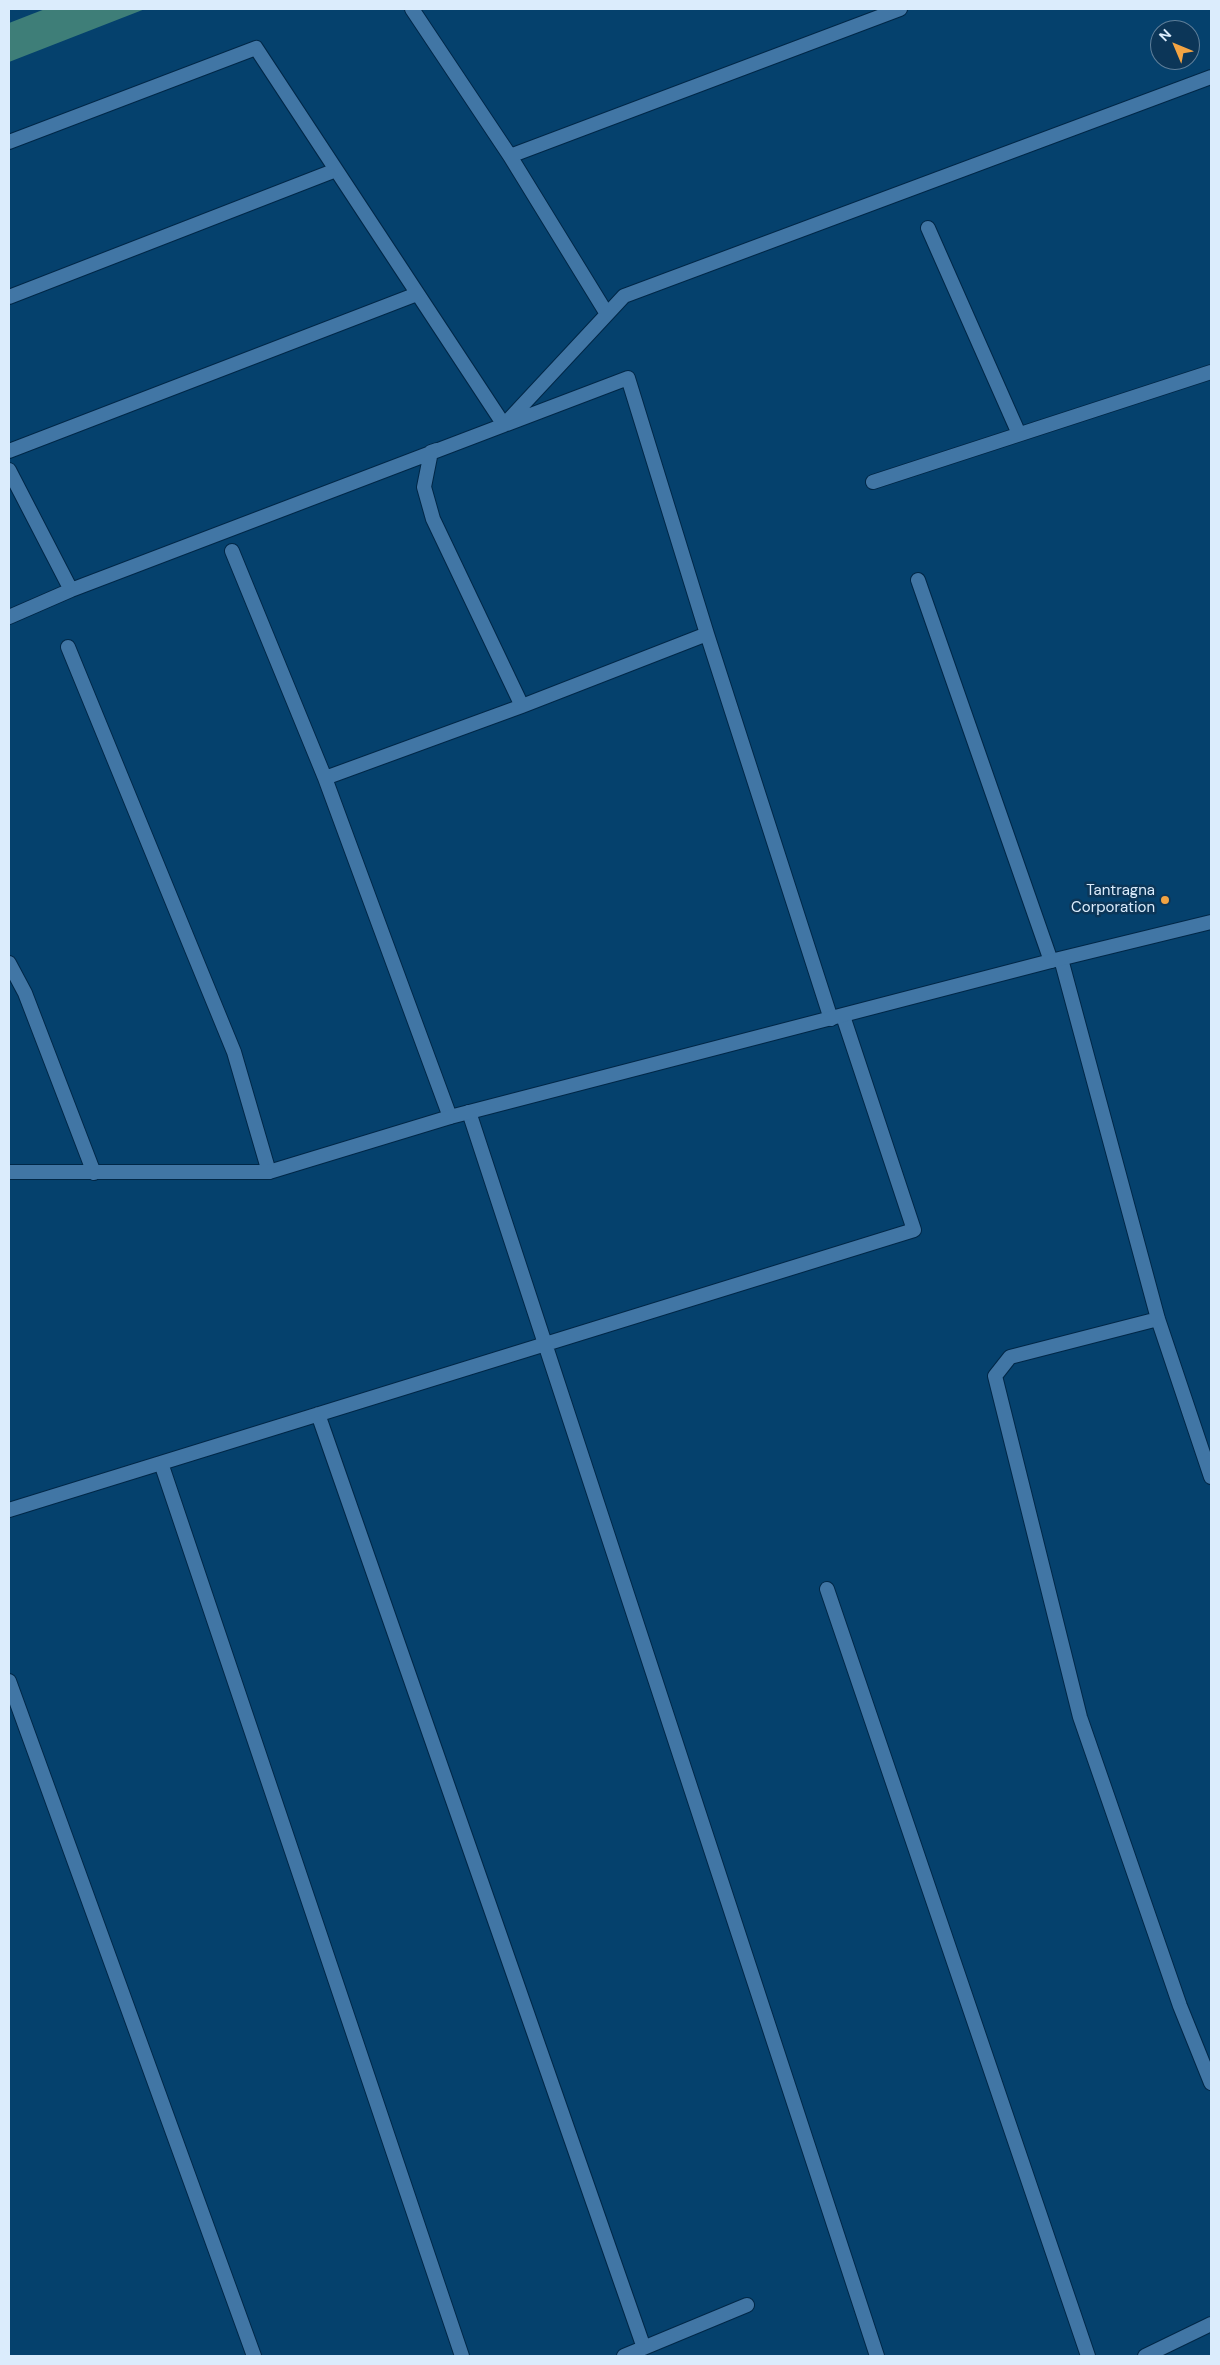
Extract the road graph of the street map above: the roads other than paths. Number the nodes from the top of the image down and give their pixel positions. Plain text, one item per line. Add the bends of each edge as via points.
1 (412, 9) edge
2 (900, 9) edge
3 (1211, 77) edge
4 (9, 142) edge
5 (510, 156) junction
6 (336, 170) junction
7 (928, 228) dead end
8 (417, 294) junction
9 (9, 297) edge
10 (607, 314) junction
11 (1211, 372) edge
12 (504, 425) junction
13 (1018, 434) junction
14 (9, 451) edge
15 (9, 470) edge
16 (874, 482) dead end
17 (232, 551) dead end
18 (918, 580) dead end
19 (71, 590) junction
20 (9, 617) edge
21 (707, 634) junction
22 (68, 647) dead end
23 (522, 706) junction
24 (325, 778) junction
25 (1211, 922) edge
26 (1056, 960) junction
27 (9, 963) edge
28 (837, 1017) junction
29 (469, 1112) junction
30 (450, 1117) junction
31 (9, 1172) edge
32 (269, 1172) junction
33 (94, 1173) junction
34 (1158, 1319) junction
35 (545, 1344) junction
36 (318, 1414) junction
37 (161, 1463) junction
38 (1211, 1477) edge
39 (9, 1510) edge
40 (827, 1589) dead end
41 (9, 1681) edge
42 (1211, 2083) edge
43 (747, 2305) dead end
44 (1211, 2324) edge
45 (644, 2348) junction
46 (254, 2356) edge
47 (462, 2356) edge
48 (624, 2356) edge
49 (877, 2356) edge
50 (1088, 2356) edge
51 (1144, 2356) edge

1 - 5 street
2 - 5 street
3 - 10 street via 624,296
4 - 6 street via 256,48
5 - 10 street
6 - 8 street
6 - 9 street
7 - 13 street
8 - 12 street
8 - 14 street
10 - 12 street
11 - 13 street
12 - 19 street
12 - 21 street via 628,378
12 - 23 street via 431,452 424,487 433,519
13 - 16 street
15 - 19 street
17 - 24 street
18 - 26 street
19 - 20 street
21 - 23 street
21 - 28 street
22 - 32 street via 234,1052
23 - 24 street
24 - 30 street
25 - 26 street
26 - 28 street
26 - 34 street
27 - 33 street via 25,993
28 - 29 street
28 - 35 street via 914,1230
29 - 30 street
29 - 35 street
30 - 32 street
31 - 33 street
32 - 33 street
34 - 38 street
34 - 42 street via 1010,1357 994,1376 1080,1716 1180,2006
35 - 36 street
35 - 49 street
36 - 37 street
36 - 45 street
37 - 39 street
37 - 47 street
40 - 50 street
41 - 46 street
43 - 45 street
44 - 51 street
45 - 48 street

